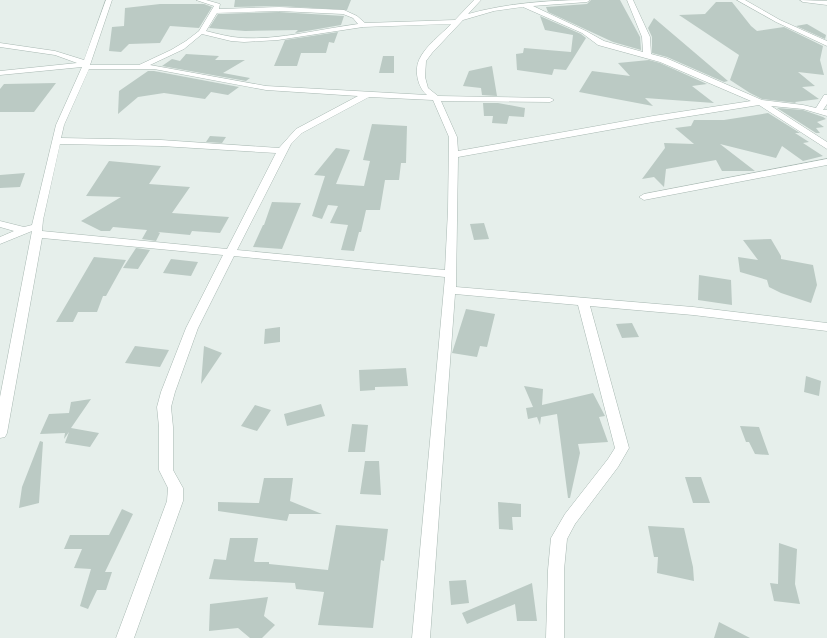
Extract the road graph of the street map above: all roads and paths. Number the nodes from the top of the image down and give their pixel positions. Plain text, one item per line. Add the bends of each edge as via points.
1 (109, 0) edge
2 (199, 0) edge
3 (467, 0) edge
4 (587, 0) edge
5 (630, 0) edge
6 (740, 0) edge
7 (803, 0) edge
8 (481, 2) edge
9 (827, 3) edge
10 (218, 5) edge
11 (524, 5) junction
12 (459, 20) junction
13 (363, 25) junction
14 (201, 32) junction
15 (827, 44) edge
16 (0, 46) edge
17 (647, 55) junction
18 (86, 65) junction
19 (141, 66) junction
20 (0, 73) edge
21 (368, 94) junction
22 (827, 97) edge
23 (436, 98) junction
24 (550, 100) dead end
25 (760, 102) junction
26 (823, 112) edge
27 (56, 141) junction
28 (827, 146) edge
29 (282, 151) junction
30 (453, 155) junction
31 (827, 162) edge
32 (644, 197) dead end
33 (0, 224) edge
34 (24, 230) junction
35 (37, 231) junction
36 (0, 241) edge
37 (231, 252) junction
38 (450, 274) junction
39 (450, 290) junction
40 (583, 301) junction
41 (827, 327) edge
42 (0, 433) edge
43 (125, 638) edge
44 (421, 638) edge
45 (555, 638) edge

1 - 18 street
2 - 10 street
3 - 8 street
4 - 11 street
5 - 17 street via 646,37
6 - 15 street
7 - 9 street
8 - 11 street
8 - 12 street
10 - 13 street via 344,12 355,17
10 - 14 street
11 - 12 street via 494,9
11 - 17 street via 584,32 601,43
12 - 13 street
12 - 23 street via 422,61 421,77 424,89
13 - 14 street via 259,40 231,39
14 - 19 street via 184,44
16 - 18 street via 54,52 75,58
17 - 25 street
18 - 19 street
18 - 20 street
18 - 27 street via 60,125
19 - 21 street via 266,88
21 - 23 street
21 - 29 street via 299,131
22 - 26 street
23 - 24 street
23 - 30 street via 453,137
25 - 26 street
25 - 28 street
25 - 30 street
27 - 29 street via 161,143
27 - 35 street
29 - 37 street
30 - 38 street
31 - 32 street
33 - 34 street
34 - 35 street
34 - 36 street
35 - 37 street
35 - 42 street
37 - 38 street
37 - 43 street via 192,328 168,392 164,408 166,470 176,488 175,500
38 - 39 street
39 - 40 street
39 - 44 street
40 - 41 street
40 - 45 street via 622,448 559,538

